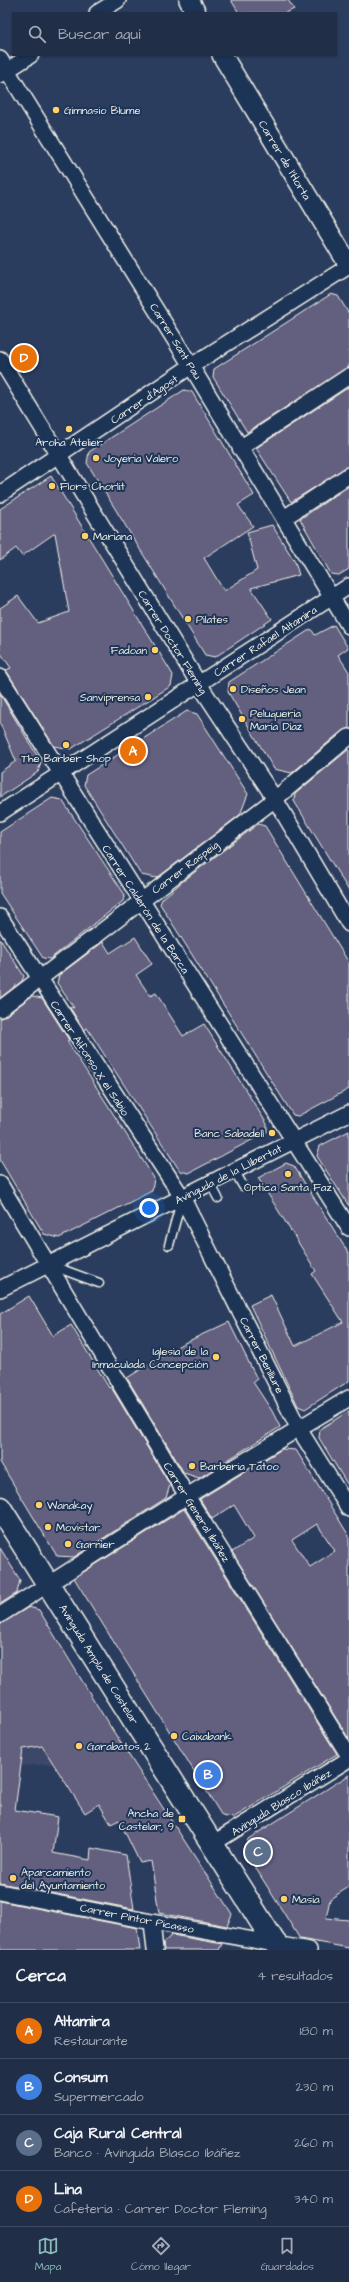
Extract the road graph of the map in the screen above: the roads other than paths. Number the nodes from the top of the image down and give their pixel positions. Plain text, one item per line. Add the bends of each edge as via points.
1 (118, 0) edge
2 (189, 0) edge
3 (99, 12) edge
4 (195, 12) edge
5 (29, 56) edge
6 (223, 56) edge
7 (2, 68) edge
8 (349, 265) edge
9 (0, 359) edge
10 (191, 366) junction
11 (349, 376) edge
12 (240, 448) junction
13 (59, 456) junction
14 (349, 475) edge
15 (0, 494) edge
16 (284, 518) junction
17 (349, 586) edge
18 (331, 597) junction
19 (349, 626) edge
20 (0, 677) edge
21 (199, 684) junction
22 (349, 737) edge
23 (59, 773) junction
24 (275, 799) junction
25 (0, 813) edge
26 (140, 900) junction
27 (0, 917) edge
28 (349, 924) edge
29 (39, 978) junction
30 (0, 1009) edge
31 (349, 1113) edge
32 (294, 1140) junction
33 (234, 1170) junction
34 (210, 1183) junction
35 (0, 1184) edge
36 (243, 1186) dead end
37 (182, 1197) junction
38 (218, 1198) dead end
39 (349, 1228) edge
40 (170, 1245) dead end
41 (49, 1265) junction
42 (99, 1283) dead end
43 (0, 1289) edge
44 (349, 1398) edge
45 (299, 1429) junction
46 (187, 1496) junction
47 (0, 1508) edge
48 (349, 1509) edge
49 (49, 1585) junction
50 (0, 1615) edge
51 (349, 1758) edge
52 (212, 1844) junction
53 (0, 1892) edge
54 (152, 1922) junction
55 (277, 1946) edge
56 (155, 1950) edge
57 (309, 1950) edge

1 - 3 street
2 - 4 street
5 - 7 street
6 - 8 street, Carrer de l'Horta
7 - 10 street, Carrer Sant Pau
8 - 10 street, Carrer d'Agost
9 - 13 street, Carrer Doctor Fleming
10 - 12 street, Carrer Sant Pau
10 - 13 street, Carrer d'Agost
11 - 12 street
12 - 16 street, Carrer Sant Pau
13 - 15 street, Carrer d'Agost
13 - 21 street, Carrer Doctor Fleming
14 - 16 street
16 - 18 street, Carrer Sant Pau
17 - 18 street, Carrer Rafael Altamira
18 - 19 street, Carrer Sant Pau
18 - 21 street, Carrer Rafael Altamira
20 - 23 street, Carrer Calderón de la Barca
21 - 23 street, Carrer Rafael Altamira
21 - 24 street, Carrer Doctor Fleming
22 - 24 street, Carrer Raspeig
23 - 25 street, Carrer Rafael Altamira
23 - 26 street, Carrer Calderón de la Barca
24 - 26 street, Carrer Raspeig
24 - 28 street, Carrer Doctor Fleming
26 - 29 street, Carrer Raspeig
26 - 32 street, Carrer Calderón de la Barca
27 - 29 street, Carrer Alfonso X el Sabio
29 - 30 street, Carrer Raspeig
29 - 37 street, Carrer Alfonso X el Sabio
31 - 32 street, Avinguda de la Llibertat
32 - 33 street, Avinguda de la Llibertat
32 - 39 street, Carrer Calderón de la Barca
33 - 34 street, Avinguda de la Llibertat
33 - 36 lane
34 - 37 street, Avinguda de la Llibertat
34 - 38 lane
35 - 41 street, Carrer General Ibáñez
37 - 40 lane
37 - 41 street, Avinguda de la Llibertat
37 - 45 street, Carrer Benlliure
41 - 42 lane
41 - 43 street, Avinguda de la Llibertat
41 - 46 street, Carrer General Ibáñez
44 - 45 street
45 - 46 street
45 - 48 street, Carrer Benlliure
46 - 49 street
46 - 51 street, Carrer General Ibáñez
47 - 49 main road, Avinguda Ampla de Castelar
49 - 50 street
49 - 52 main road, Avinguda Ampla de Castelar
51 - 52 street, Avinguda Blasco Ibáñez
52 - 55 main road, Avinguda Ampla de Castelar
53 - 54 street, Carrer Pintor Picasso
54 - 55 street, Carrer Pintor Picasso
54 - 56 street
55 - 57 street, Carrer Pintor Picasso

